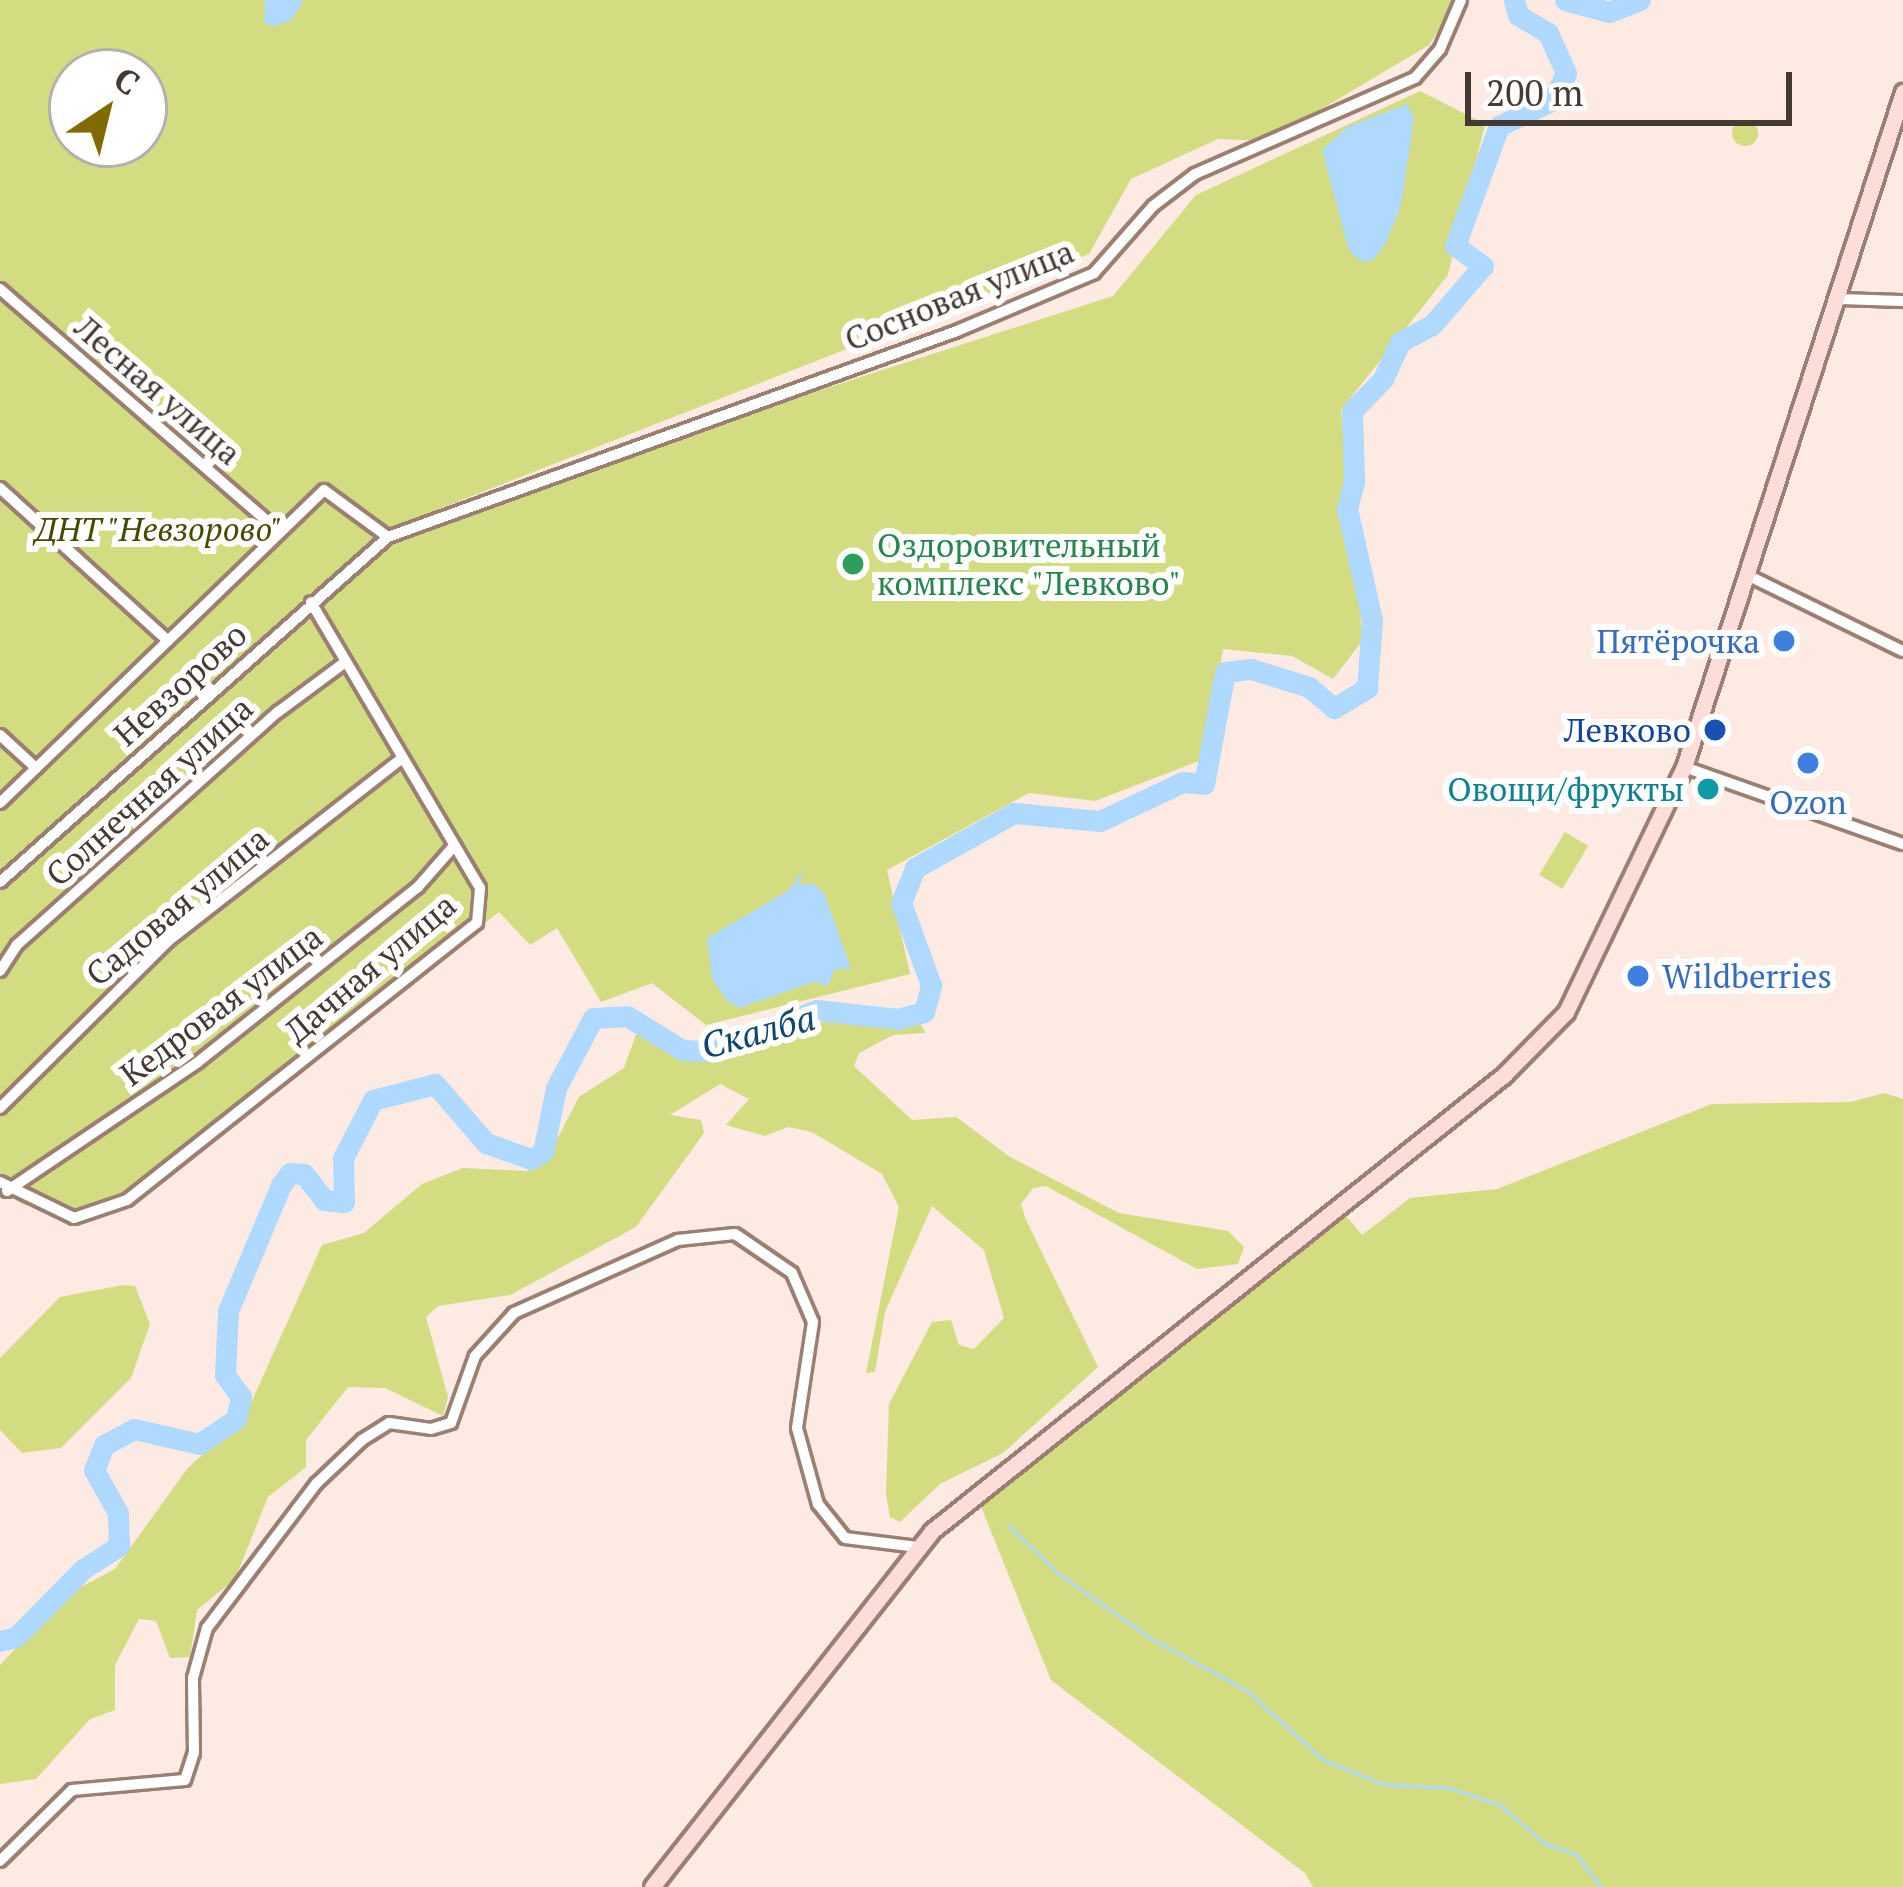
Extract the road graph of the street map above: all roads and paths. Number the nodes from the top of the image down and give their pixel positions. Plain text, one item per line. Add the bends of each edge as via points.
1 (1461, 0) edge
2 (1903, 92) edge
3 (0, 290) edge
4 (1838, 299) junction
5 (1903, 302) edge
6 (0, 488) edge
7 (280, 532) junction
8 (394, 534) junction
9 (1749, 576) junction
10 (311, 602) junction
11 (168, 641) junction
12 (1903, 651) edge
13 (344, 663) junction
14 (0, 735) edge
15 (401, 759) junction
16 (1684, 767) junction
17 (37, 768) junction
18 (0, 803) edge
19 (1903, 844) edge
20 (454, 846) junction
21 (0, 882) edge
22 (0, 970) edge
23 (0, 1108) edge
24 (4, 1187) edge
25 (917, 1547) junction
26 (0, 1861) edge
27 (652, 1887) edge

1 - 8 street, Сосновая улица via 1440,49 1415,78 1195,174 1153,206 1094,273 957,331
2 - 4 street
3 - 7 street, Лесная улица
4 - 5 street
4 - 9 street
6 - 11 street
7 - 8 street via 324,490
7 - 11 street
8 - 10 street, Невзорово
9 - 12 street
9 - 16 street
10 - 13 street, Дачная улица
10 - 21 street, Невзорово
11 - 17 street
13 - 15 street, Дачная улица
13 - 22 street, Солнечная улица via 226,758 17,945
14 - 17 street
15 - 20 street, Дачная улица
15 - 23 street, Садовая улица via 168,941
16 - 19 street
16 - 25 street via 1592,967 1532,1050 1046,1434
17 - 18 street
20 - 24 street, Кедровая улица via 418,887 198,1062
20 - 24 street, Дачная улица via 479,888 477,923 127,1199 74,1218
25 - 26 street via 845,1538 826,1523 799,1454 814,1339 809,1304 792,1273 735,1234 678,1240 514,1313 475,1356 451,1423 389,1423 362,1440 316,1484 207,1628 185,1780 72,1790
25 - 27 street

